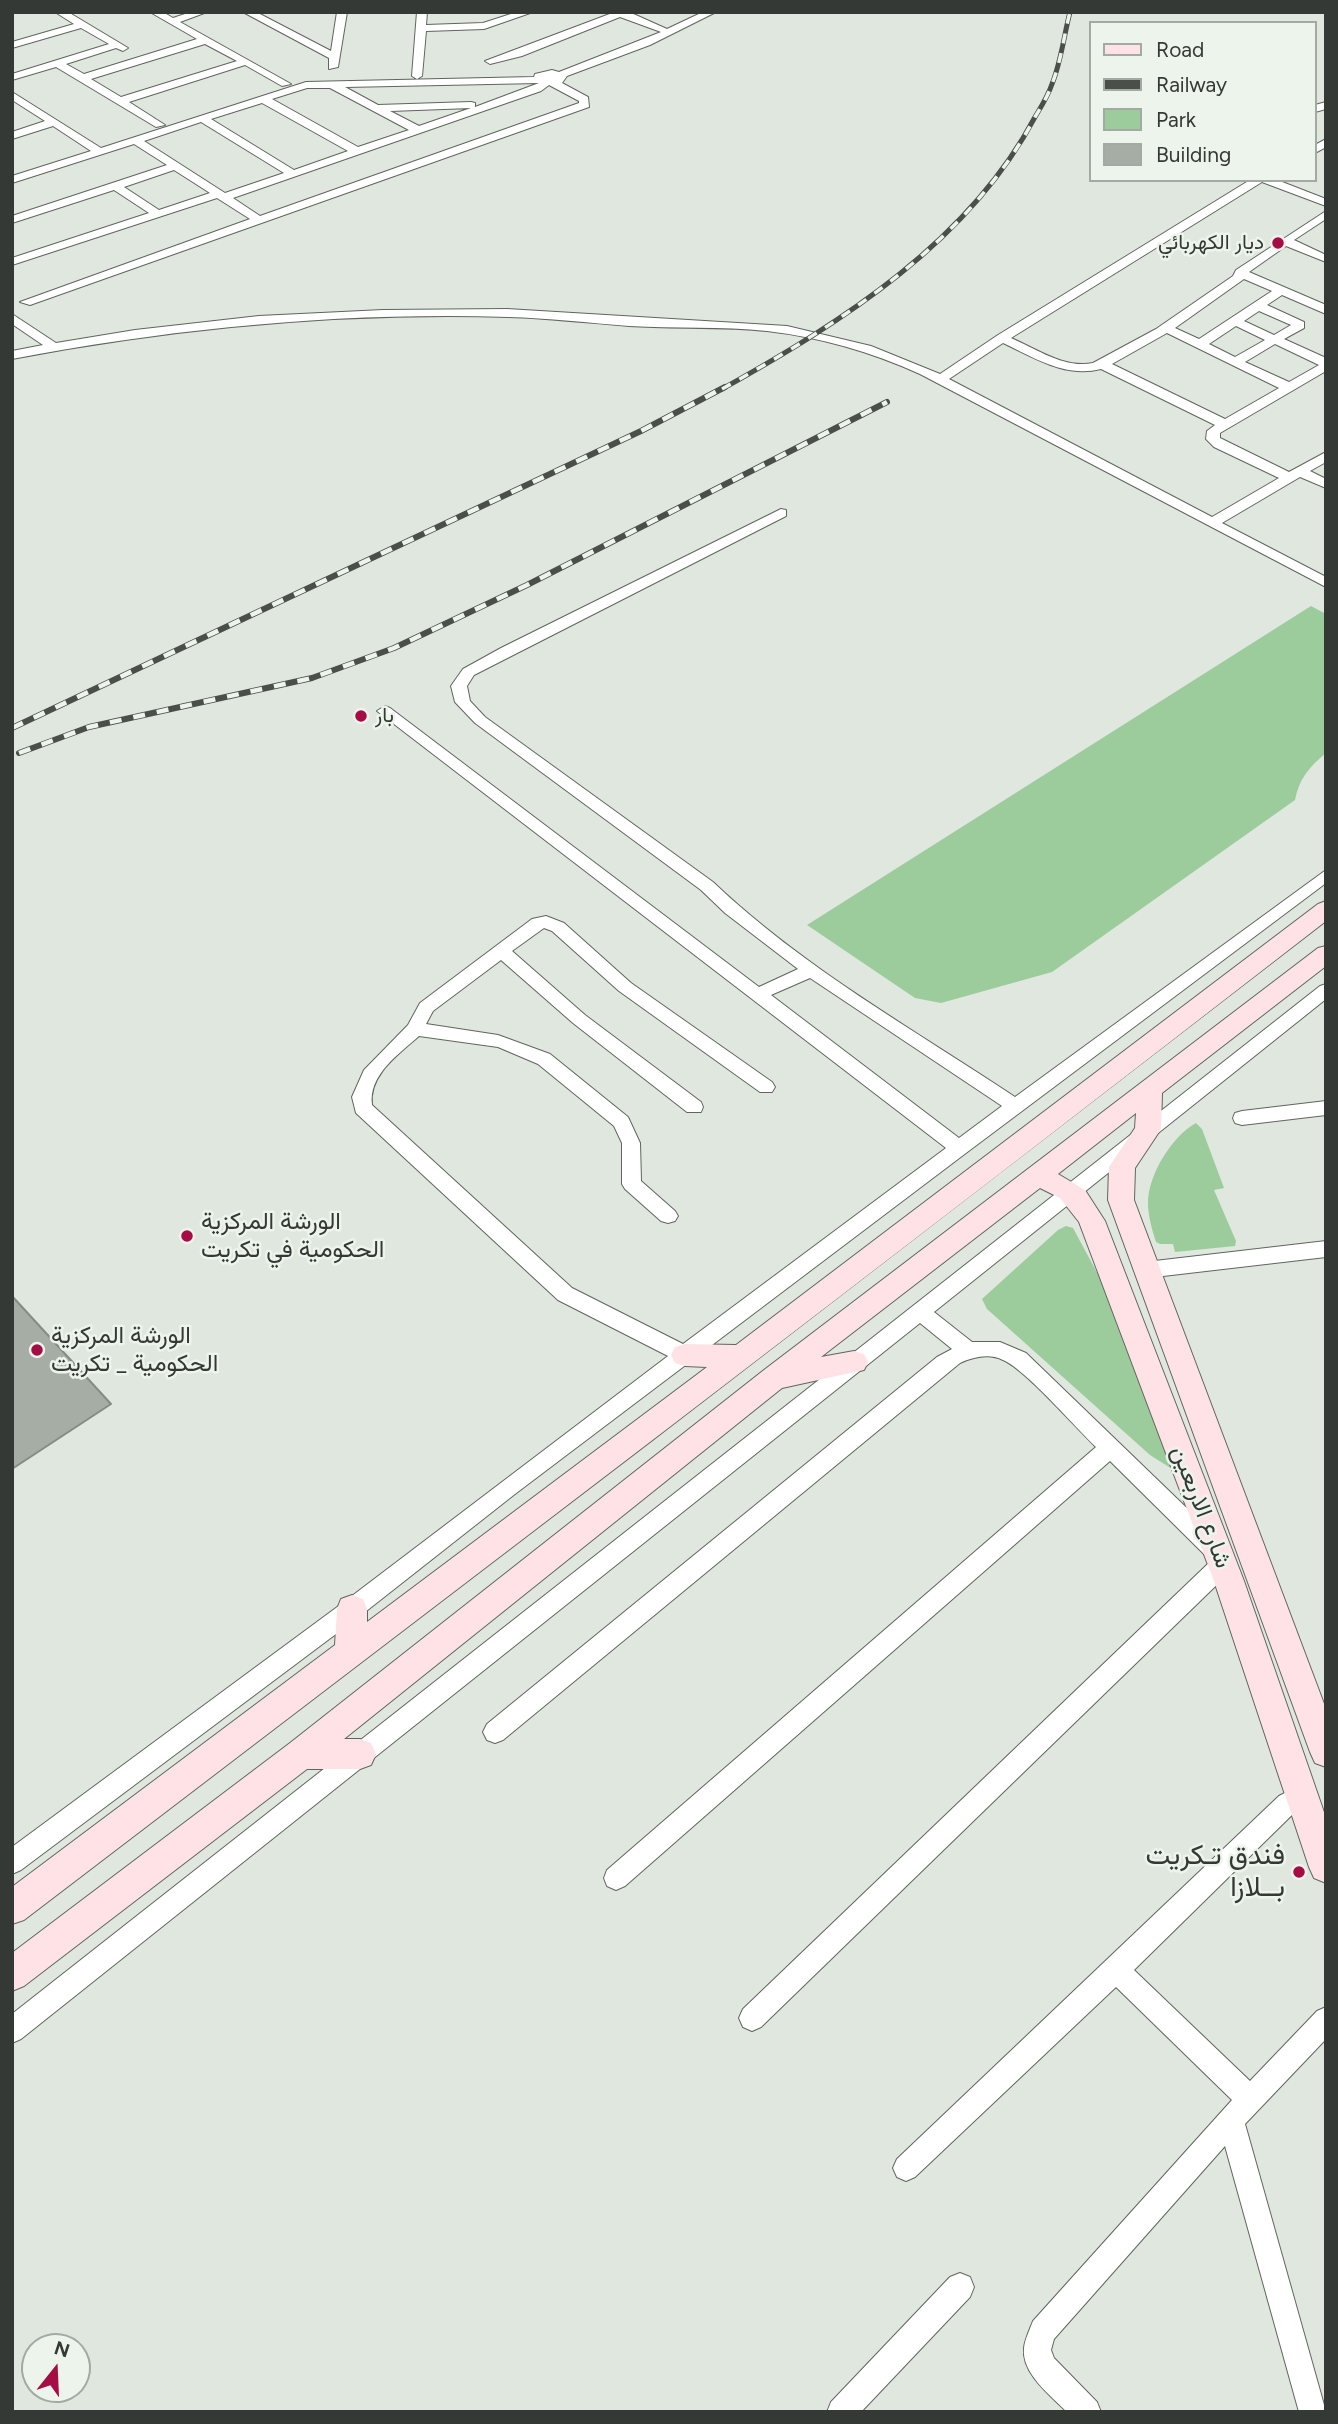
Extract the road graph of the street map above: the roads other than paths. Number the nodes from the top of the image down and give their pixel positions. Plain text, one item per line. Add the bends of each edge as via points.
1 (60, 12) edge
2 (155, 12) edge
3 (202, 12) edge
4 (248, 12) edge
5 (342, 12) edge
6 (354, 12) edge
7 (422, 12) edge
8 (528, 12) edge
9 (696, 12) edge
10 (711, 12) edge
11 (622, 13) edge
12 (588, 17) dead end
13 (172, 21) junction
14 (599, 23) junction
15 (81, 24) junction
16 (352, 25) dead end
17 (489, 25) junction
18 (421, 28) junction
19 (662, 29) junction
20 (12, 35) edge
21 (206, 40) junction
22 (24, 41) junction
23 (12, 45) edge
24 (117, 46) junction
25 (489, 51) junction
26 (335, 57) junction
27 (144, 60) junction
28 (595, 60) junction
29 (244, 62) junction
30 (59, 64) junction
31 (490, 75) junction
32 (417, 76) junction
33 (12, 78) edge
34 (83, 78) junction
35 (549, 78) junction
36 (329, 80) junction
37 (286, 84) junction
38 (14, 98) edge
39 (262, 98) junction
40 (120, 101) junction
41 (486, 106) junction
42 (377, 108) junction
43 (201, 118) junction
44 (54, 122) junction
45 (160, 125) junction
46 (418, 130) junction
47 (12, 136) edge
48 (394, 138) junction
49 (135, 140) junction
50 (96, 149) junction
51 (356, 151) junction
52 (433, 160) junction
53 (176, 166) junction
54 (12, 173) edge
55 (293, 174) junction
56 (12, 180) edge
57 (1255, 182) edge
58 (1271, 182) edge
59 (115, 186) junction
60 (222, 196) junction
61 (1326, 203) edge
62 (159, 214) junction
63 (1326, 214) edge
64 (12, 220) edge
65 (260, 220) junction
66 (1285, 241) junction
67 (1326, 258) edge
68 (12, 262) edge
69 (1240, 273) junction
70 (1282, 290) junction
71 (26, 302) dead end
72 (1259, 306) junction
73 (1326, 310) edge
74 (12, 318) edge
75 (1237, 322) junction
76 (1166, 328) junction
77 (1002, 338) junction
78 (1274, 339) junction
79 (1201, 344) junction
80 (52, 346) junction
81 (12, 355) edge
82 (1237, 361) junction
83 (1102, 364) junction
84 (1326, 365) edge
85 (940, 380) junction
86 (1290, 388) junction
87 (1224, 424) junction
88 (1326, 456) edge
89 (1294, 474) junction
90 (1326, 484) edge
91 (781, 513) dead end
92 (1212, 523) junction
93 (1326, 583) edge
94 (385, 711) dead end
95 (1326, 875) edge
96 (1326, 909) edge
97 (501, 951) junction
98 (1325, 955) edge
99 (811, 971) junction
100 (1326, 990) edge
101 (758, 994) junction
102 (415, 1029) junction
103 (766, 1087) dead end
104 (1150, 1089) junction
105 (694, 1107) dead end
106 (1015, 1107) junction
107 (1326, 1108) edge
108 (1242, 1118) dead end
109 (1148, 1129) junction
110 (959, 1148) junction
111 (1036, 1177) junction
112 (1071, 1192) junction
113 (668, 1216) dead end
114 (1326, 1249) edge
115 (1146, 1270) junction
116 (919, 1311) junction
117 (968, 1350) junction
118 (685, 1355) junction
119 (739, 1356) junction
120 (855, 1362) junction
121 (774, 1378) junction
122 (1110, 1448) junction
123 (1223, 1566) junction
124 (1262, 1578) junction
125 (352, 1609) junction
126 (350, 1653) junction
127 (1317, 1703) edge
128 (495, 1732) dead end
129 (1326, 1752) edge
130 (301, 1754) junction
131 (360, 1754) junction
132 (1300, 1796) junction
133 (12, 1862) edge
134 (1326, 1867) edge
135 (616, 1878) dead end
136 (12, 1908) edge
137 (1116, 1970) junction
138 (12, 1974) edge
139 (752, 2018) dead end
140 (1326, 2020) edge
141 (12, 2030) edge
142 (1250, 2099) junction
143 (1231, 2119) junction
144 (906, 2168) dead end
145 (960, 2287) dead end
146 (1306, 2407) edge
147 (841, 2412) edge
148 (1087, 2412) edge

1 - 15 street
2 - 13 street
3 - 13 street
4 - 26 street
5 - 26 street
6 - 16 street
7 - 18 street
8 - 17 street
9 - 19 street
10 - 28 street via 663,36
11 - 14 street
11 - 19 street
12 - 14 street
13 - 21 street
14 - 25 street via 518,54
15 - 22 street
15 - 24 street
17 - 18 street
17 - 25 street
18 - 32 street
19 - 28 street
20 - 22 street
21 - 27 street
21 - 29 street
22 - 23 street
24 - 27 street
24 - 30 street
25 - 31 street
26 - 36 street
27 - 34 street
28 - 35 street
29 - 37 street
29 - 40 street
30 - 33 street
30 - 34 street
31 - 32 street
31 - 35 street
32 - 36 street
34 - 40 street
35 - 36 street
35 - 41 street via 537,89
35 - 52 street via 583,99 585,105
36 - 37 street
36 - 39 street
36 - 42 street
37 - 45 street
38 - 44 street
39 - 43 street
39 - 51 street
40 - 45 street
41 - 42 street
41 - 46 street
42 - 46 street
43 - 49 street
43 - 55 street
44 - 47 street
44 - 50 street
45 - 50 street
46 - 48 street
48 - 51 street
48 - 52 street
49 - 50 street
49 - 53 street
50 - 54 street
50 - 56 street
51 - 55 street
52 - 65 street
53 - 59 street
53 - 60 street
55 - 60 street
57 - 77 street
58 - 61 street
59 - 62 street
59 - 64 street
60 - 62 street
60 - 65 street
62 - 68 street
63 - 66 street
65 - 71 street
66 - 67 street
66 - 69 street
69 - 70 street
69 - 76 street
70 - 72 street
70 - 73 street
72 - 75 street
72 - 78 street via 1300,324
74 - 80 street
75 - 78 street
75 - 79 street
76 - 79 street
76 - 83 street
77 - 83 street via 1073,369
77 - 85 street
78 - 82 street
78 - 84 street
79 - 82 street
80 - 81 street
80 - 85 street via 285,318 529,314 806,333 878,352
82 - 86 street
83 - 87 street
84 - 86 street
85 - 92 street
86 - 87 street
87 - 89 street via 1214,431 1216,442
88 - 89 street
89 - 90 street
89 - 92 street
91 - 99 street via 506,651 468,672 459,686 463,702 480,720 708,886
92 - 93 street
94 - 101 street
95 - 106 street
96 - 119 main road
97 - 102 street via 426,1007
97 - 103 street via 538,923 558,927 625,988
97 - 105 street via 579,1019
98 - 104 main road
99 - 101 street
99 - 106 street
100 - 109 street
101 - 110 street
102 - 113 street via 499,1040 544,1059 621,1122 631,1143 632,1184
102 - 118 street via 367,1080 361,1093 363,1108 565,1294
104 - 109 main road
104 - 111 main road
106 - 110 street
107 - 108 street
109 - 112 street
109 - 115 main road, شارع الاربعين via 1122,1167 1120,1184 1121,1200
110 - 118 street
111 - 112 main road via 1064,1185
111 - 121 main road
112 - 116 street
112 - 123 main road, شارع الاربعين via 1092,1221
114 - 115 street
115 - 124 main road, شارع الاربعين
116 - 117 street
116 - 120 street
117 - 122 street via 1000,1350 1019,1359
117 - 128 street via 944,1363
118 - 119 main road
118 - 125 street
119 - 126 main road
120 - 121 main road
120 - 131 street
121 - 130 main road
122 - 123 street
122 - 135 street
123 - 124 main road
123 - 132 main road, شارع الاربعين
123 - 139 street
124 - 127 main road, شارع الاربعين
125 - 126 main road
125 - 133 street
126 - 136 main road
127 - 129 main road, شارع الاربعين
130 - 131 main road
130 - 138 main road
131 - 141 street
132 - 134 main road, شارع الاربعين
132 - 137 street
137 - 142 street
137 - 144 street
140 - 142 street
142 - 143 street
143 - 146 street
143 - 148 street via 1043,2331 1037,2350 1043,2367
145 - 147 street

